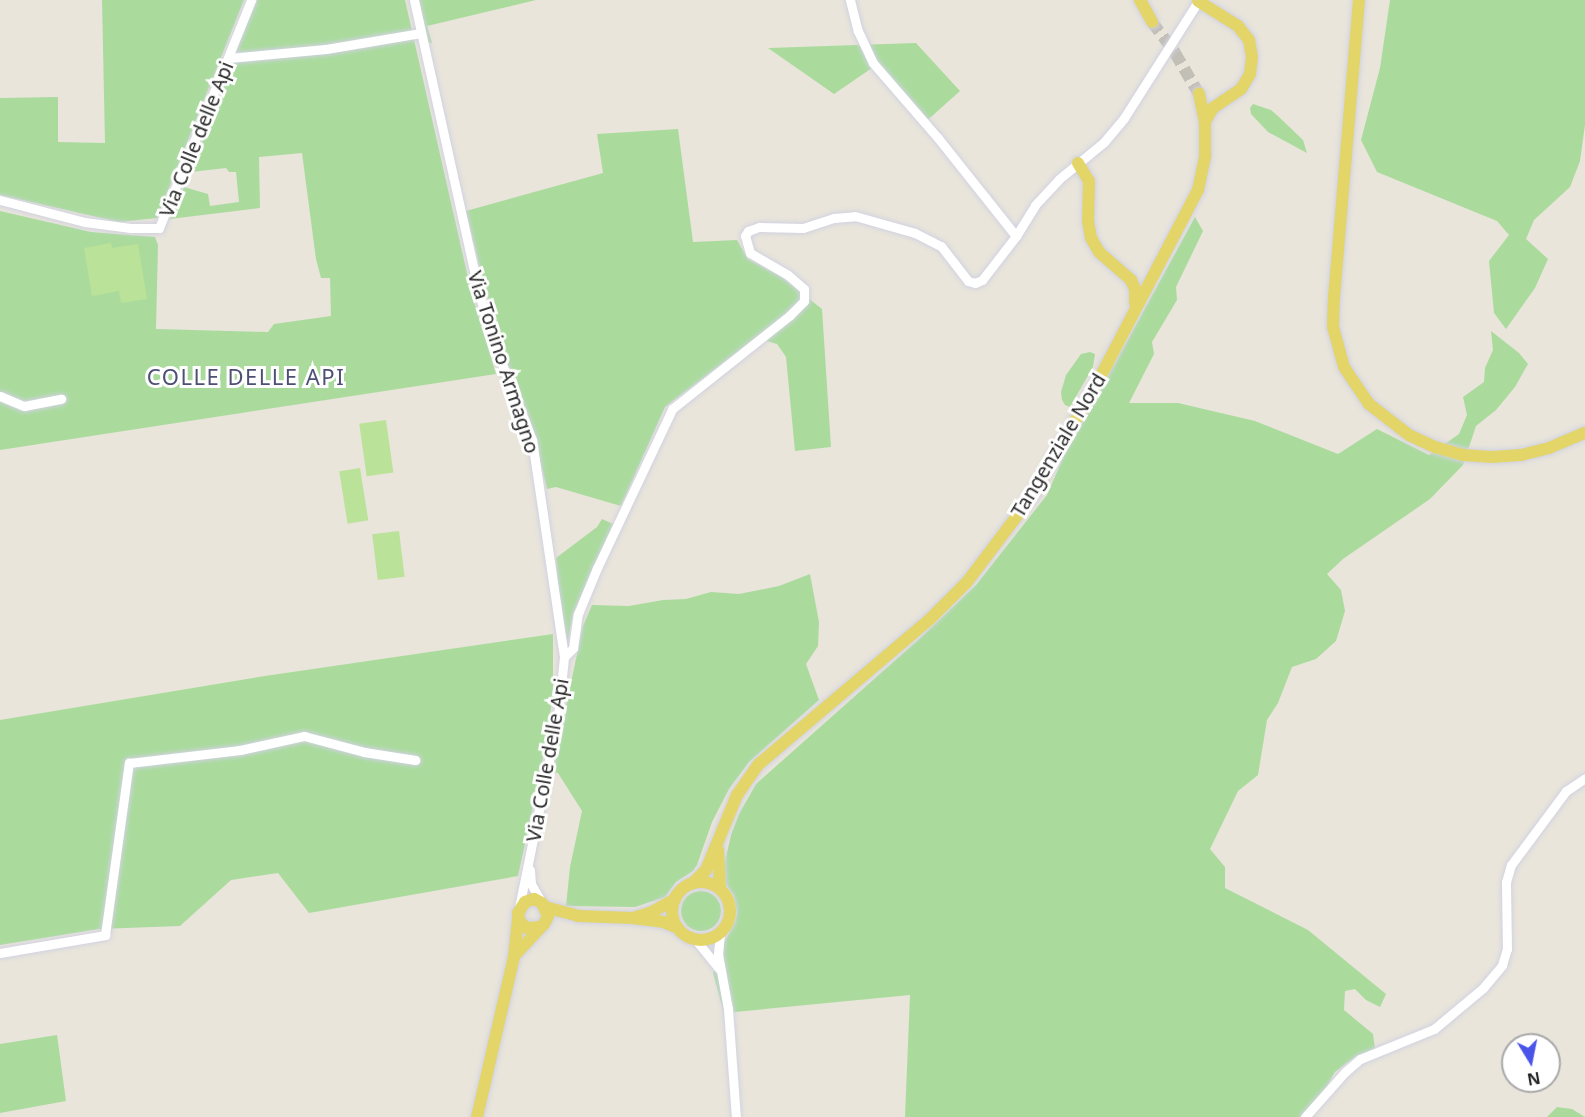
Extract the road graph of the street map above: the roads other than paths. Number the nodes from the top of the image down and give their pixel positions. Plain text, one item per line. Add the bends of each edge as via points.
1 (251, 0) edge
2 (414, 0) edge
3 (850, 0) edge
4 (1140, 0) edge
5 (1359, 0) edge
6 (1198, 1) edge
7 (1152, 22) tunnel mouth
8 (421, 33) junction
9 (229, 58) junction
10 (1219, 103) junction
11 (1205, 122) junction
12 (1078, 163) junction
13 (0, 200) edge
14 (1016, 236) junction
15 (1160, 263) junction
16 (1125, 273) junction
17 (1135, 308) junction
18 (0, 396) edge
19 (61, 399) dead end
20 (1585, 433) edge
21 (564, 657) junction
22 (415, 760) dead end
23 (1585, 778) edge
24 (718, 846) junction
25 (529, 862) junction
26 (693, 883) junction
27 (720, 888) junction
28 (675, 899) junction
29 (544, 905) junction
30 (518, 914) junction
31 (578, 916) junction
32 (632, 918) junction
33 (542, 926) junction
34 (678, 928) junction
35 (720, 934) junction
36 (695, 939) junction
37 (0, 953) edge
38 (514, 957) junction
39 (720, 971) junction
40 (477, 1117) edge
41 (736, 1117) edge
42 (1305, 1117) edge

1 - 9 street, Via Colle delle Api
2 - 8 street, Via Tonino Armagno
3 - 14 street via 858,31 873,63
4 - 7 main road
5 - 20 main road via 1333,327 1344,367 1369,404 1385,418 1426,443 1463,455 1502,457 1549,448
6 - 10 main road via 1238,26 1251,48 1252,66 1246,82
6 - 12 street via 1124,118 1104,142
8 - 9 street via 326,49
8 - 21 street, Via Tonino Armagno via 479,294 532,440
9 - 13 street, Via Colle delle Api via 159,228 85,222
10 - 11 main road
10 - 11 main road, Tangenziale Nord via 1199,95
11 - 15 main road, Tangenziale Nord via 1205,156 1198,190
12 - 14 street via 1035,205
12 - 16 main road via 1089,181 1091,238 1099,252
14 - 21 street via 982,280 975,283 963,275 941,246 915,233 855,216 803,228 759,227 748,231 745,236 750,252 804,289 804,301 672,409 597,568 578,614 573,648
15 - 16 main road via 1148,273
15 - 17 main road, Tangenziale Nord
16 - 17 main road via 1135,289
17 - 24 main road, Tangenziale Nord via 1035,492 967,582 930,619 759,764 737,795
18 - 19 street via 24,406
21 - 25 street, Via Colle delle Api via 558,716
22 - 37 street via 304,736 240,750 129,763 105,936
23 - 42 street via 1566,791 1511,865 1506,882 1507,949 1502,964 1483,988 1434,1029 1360,1059
24 - 26 main road, Tangenziale Nord via 706,870
24 - 27 main road, Tangenziale Nord
25 - 29 street, Via Colle delle Api via 531,884
25 - 30 street, Via Colle delle Api
26 - 27 main road
26 - 28 main road
27 - 35 main road via 731,911
28 - 32 main road
28 - 34 main road via 672,909
29 - 30 main road via 529,900
29 - 31 main road
29 - 33 main road via 548,916
30 - 33 main road via 527,928
30 - 38 main road, Via Colle delle Api
31 - 32 main road
31 - 33 main road
32 - 34 main road
33 - 38 main road, Via Colle delle Api
34 - 36 main road
35 - 36 main road
35 - 39 street
36 - 39 street
38 - 40 main road, Via Colle delle Api
39 - 41 street via 728,1009

